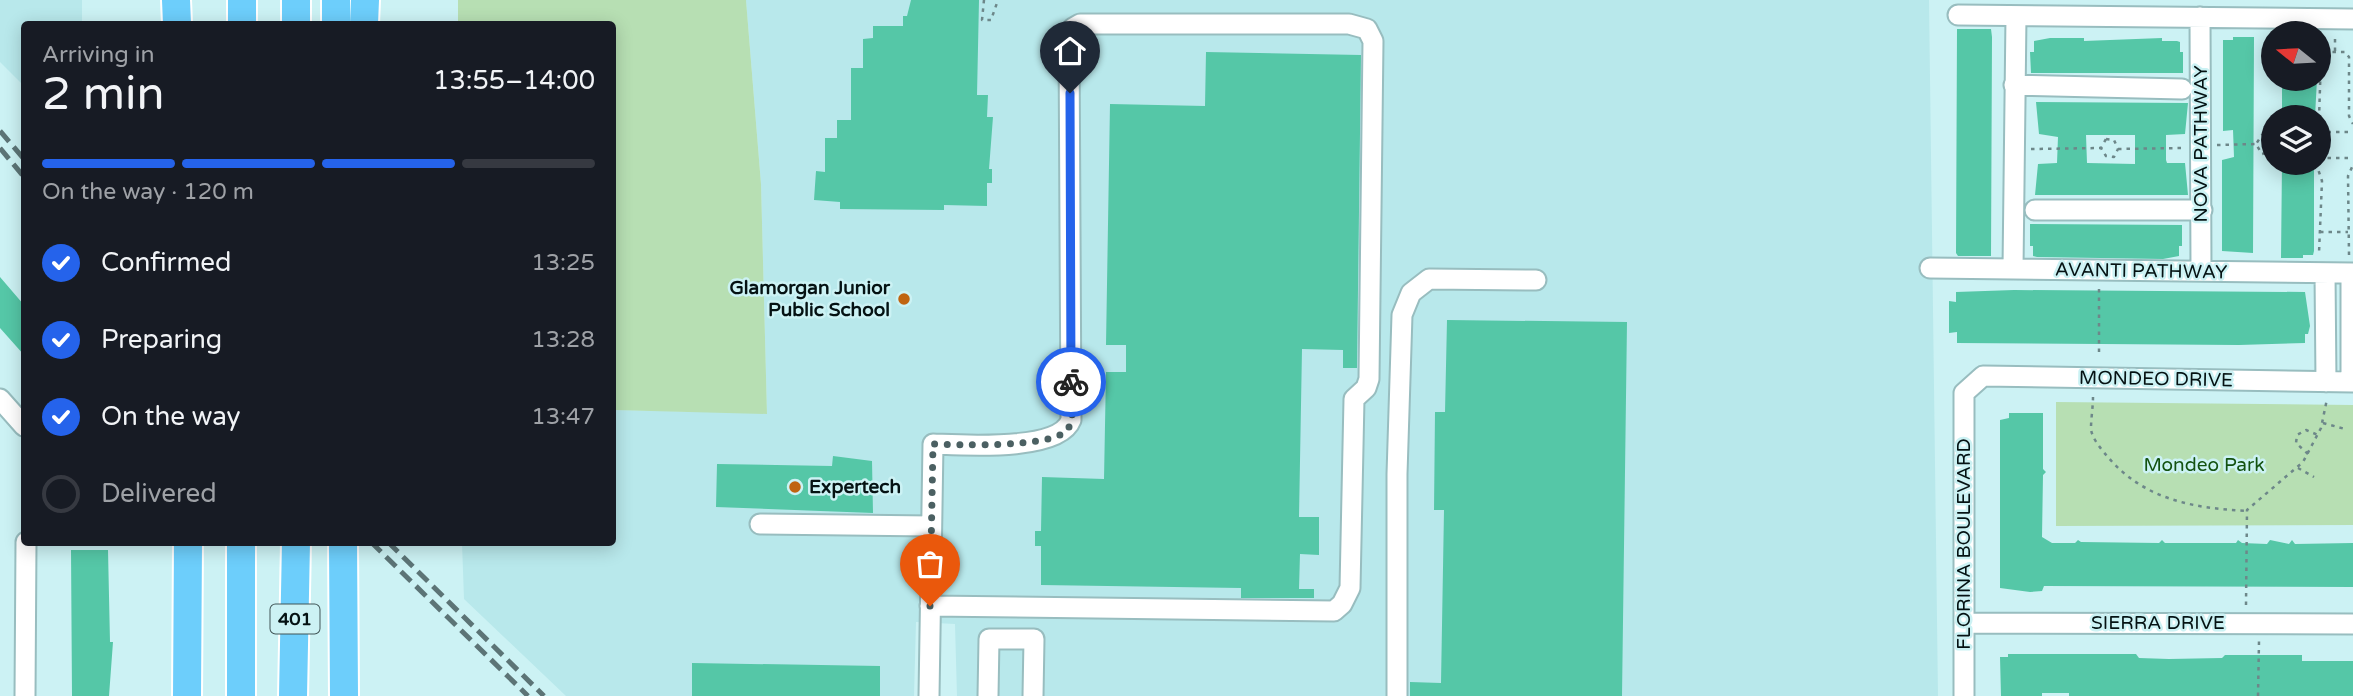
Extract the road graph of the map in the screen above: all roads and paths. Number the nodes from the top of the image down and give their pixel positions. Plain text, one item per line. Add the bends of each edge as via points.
1 (176, 0) edge
2 (192, 0) edge
3 (242, 0) edge
4 (296, 0) edge
5 (336, 0) edge
6 (365, 0) edge
7 (984, 0) edge
8 (998, 0) edge
9 (1958, 15) dead end
10 (2016, 16) junction
11 (2200, 17) junction
12 (177, 21) edge
13 (192, 21) edge
14 (242, 21) edge
15 (296, 21) edge
16 (337, 21) edge
17 (364, 21) edge
18 (2344, 24) edge
19 (2335, 51) junction
20 (2014, 85) junction
21 (2182, 89) dead end
22 (2319, 105) edge
23 (2353, 124) edge
24 (2331, 132) edge
25 (2353, 132) edge
26 (2261, 136) edge
27 (2256, 144) junction
28 (2203, 146) junction
29 (2101, 148) junction
30 (2013, 149) junction
31 (2118, 149) junction
32 (2261, 153) edge
33 (2331, 158) edge
34 (2353, 158) edge
35 (2353, 165) edge
36 (2320, 175) edge
37 (2035, 210) dead end
38 (2202, 210) junction
39 (2320, 232) junction
40 (2349, 232) junction
41 (1930, 268) dead end
42 (2321, 268) junction
43 (2013, 269) junction
44 (2351, 270) edge
45 (2201, 271) junction
46 (1536, 280) dead end
47 (2099, 280) dead end
48 (2099, 352) dead end
49 (2093, 377) junction
50 (2328, 382) junction
51 (2352, 382) edge
52 (1964, 393) joint
53 (0, 399) edge
54 (21, 423) edge
55 (2323, 423) junction
56 (2345, 429) dead end
57 (2319, 435) junction
58 (2308, 454) junction
59 (2298, 468) junction
60 (2314, 477) dead end
61 (2247, 511) junction
62 (760, 524) dead end
63 (931, 526) junction
64 (26, 546) edge
65 (188, 546) edge
66 (241, 546) edge
67 (296, 546) edge
68 (343, 546) edge
69 (930, 606) junction
70 (1964, 623) junction
71 (2252, 624) junction
72 (2353, 624) edge
73 (25, 696) edge
74 (187, 696) edge
75 (241, 696) edge
76 (293, 696) edge
77 (344, 696) edge
78 (929, 696) edge
79 (988, 696) edge
80 (1034, 696) edge
81 (1396, 696) edge
82 (1964, 696) edge
83 (2258, 696) edge

1 - 12 highway
2 - 13 highway
3 - 14 highway
4 - 15 highway
5 - 16 highway
6 - 17 highway
7 - 8 path via 982,20 991,20
9 - 10 street
10 - 11 street
10 - 20 street
11 - 18 street
11 - 28 street, NOVA PATHWAY
18 - 19 path
19 - 22 path via 2321,56
19 - 23 path via 2349,57 2349,116
20 - 21 street
20 - 30 street
24 - 25 path
26 - 27 path
27 - 28 path
27 - 32 path
28 - 31 path
28 - 38 street, NOVA PATHWAY
29 - 30 path
29 - 31 path via 2106,156 2114,157
29 - 31 path via 2106,139 2114,140
30 - 43 street
33 - 34 path
35 - 40 path via 2348,176
36 - 39 path
37 - 38 street
38 - 45 street, NOVA PATHWAY
39 - 40 path
39 - 42 path
40 - 44 path
41 - 43 street, AVANTI PATHWAY
42 - 44 street, AVANTI PATHWAY
42 - 45 street, AVANTI PATHWAY
42 - 50 street
43 - 45 street, AVANTI PATHWAY
44 - 51 street
46 - 81 street via 1429,279 1411,293 1402,315
47 - 48 path
49 - 50 street, MONDEO DRIVE
49 - 52 street, MONDEO DRIVE via 1983,376
49 - 61 path via 2092,431 2103,452 2123,472 2172,501
50 - 51 street, MONDEO DRIVE
50 - 55 path
52 - 70 street, FLORINA BOULEVARD
53 - 54 street
55 - 56 path
55 - 57 path
57 - 58 path
57 - 58 path via 2305,430 2297,435 2297,444
58 - 59 path
59 - 60 path
59 - 61 path
61 - 71 path
62 - 63 street
63 - 69 street
63 - 69 street via 933,444 1008,445 1059,436 1071,421 1069,38 1073,28 1080,24 1349,24 1367,29 1373,41 1369,379 1354,399 1350,588 1342,604 1334,611
64 - 73 street
65 - 74 highway
66 - 75 highway
67 - 76 highway, 401
68 - 77 highway, 401
69 - 78 street
70 - 71 street, SIERRA DRIVE
70 - 82 street, FLORINA BOULEVARD
71 - 72 street, SIERRA DRIVE
71 - 83 path
79 - 80 street via 989,639 1034,639

